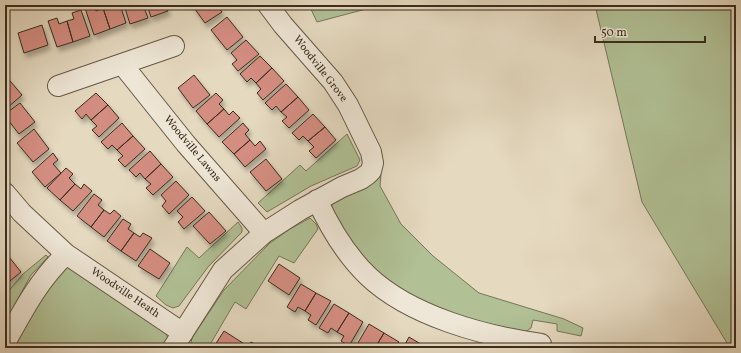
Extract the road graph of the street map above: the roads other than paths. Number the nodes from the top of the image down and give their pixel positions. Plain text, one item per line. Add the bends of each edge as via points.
1 (268, 5) edge
2 (174, 46) dead end
3 (122, 64) junction
4 (58, 86) dead end
5 (5, 193) edge
6 (317, 200) junction
7 (264, 233) junction
8 (66, 254) junction
9 (178, 340) edge
10 (5, 343) edge
11 (540, 344) dead end

1 - 6 street, Woodville Grove via 333,82 371,152 373,163 368,174
2 - 3 street
3 - 4 street
3 - 7 street, Woodville Lawns via 186,144
5 - 8 street, Woodville Heath via 22,213
6 - 7 street, Woodville Grove
6 - 11 street via 346,250 367,275 405,303 437,317 496,336
7 - 9 street, Woodville Grove via 223,270
8 - 9 street, Woodville Heath
8 - 10 street via 31,296

